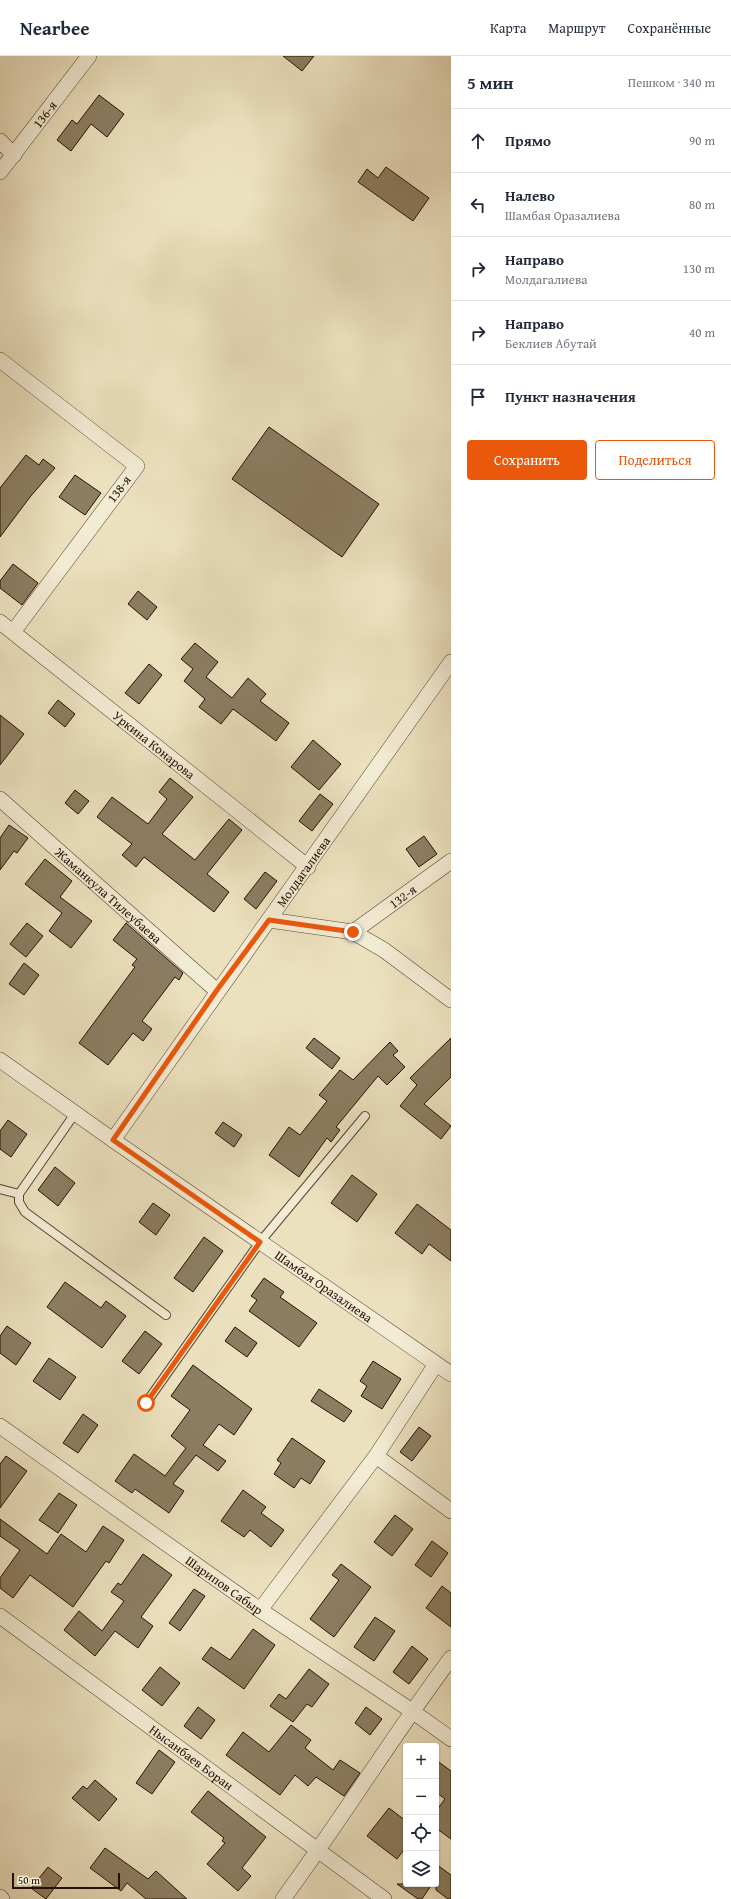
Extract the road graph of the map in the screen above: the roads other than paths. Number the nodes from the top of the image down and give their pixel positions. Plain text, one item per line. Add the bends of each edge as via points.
1 (89, 56) edge
2 (0, 141) edge
3 (14, 155) junction
4 (0, 172) edge
5 (0, 360) edge
6 (0, 622) edge
7 (13, 632) junction
8 (451, 662) edge
9 (0, 799) edge
10 (451, 861) edge
11 (308, 867) junction
12 (269, 920) junction
13 (353, 932) junction
14 (217, 990) junction
15 (451, 1000) edge
16 (0, 1060) edge
17 (76, 1112) junction
18 (365, 1116) dead end
19 (113, 1140) junction
20 (0, 1189) edge
21 (19, 1194) junction
22 (260, 1242) junction
23 (166, 1315) dead end
24 (436, 1364) junction
25 (451, 1374) edge
26 (146, 1403) dead end
27 (0, 1426) edge
28 (376, 1456) junction
29 (451, 1510) edge
30 (260, 1610) junction
31 (0, 1616) edge
32 (451, 1658) edge
33 (412, 1711) junction
34 (451, 1739) edge
35 (319, 1850) junction
36 (283, 1899) edge
37 (384, 1899) edge

1 - 3 street, 136-я
2 - 3 street
3 - 4 street, 136-я
5 - 7 street, 138-я via 137,466
6 - 7 street, Уркина Конарова
7 - 11 street, Уркина Конарова
8 - 11 street, Молдагалиева
9 - 14 street, Жаманкула Тилеубаева
10 - 13 street, 132-я
11 - 12 street, Молдагалиева
12 - 13 street
12 - 14 street, Молдагалиева
13 - 15 street via 384,950
14 - 19 street, Молдагалиева
16 - 17 street, Шамбая Оразалиева
17 - 19 street, Шамбая Оразалиева
17 - 21 lane
18 - 22 lane
19 - 22 street, Шамбая Оразалиева
20 - 21 lane
21 - 23 lane via 19,1202 25,1212
22 - 24 street, Шамбая Оразалиева
22 - 26 lane
24 - 25 street, Шамбая Оразалиева
24 - 28 street
27 - 30 street, Шарипов Сабыр
28 - 29 street
28 - 30 street
30 - 33 street, Шарипов Сабыр
31 - 35 street, Нысанбаев Боран
32 - 33 street
33 - 34 street, Шарипов Сабыр
33 - 35 street
35 - 36 street
35 - 37 street, Нысанбаев Боран

